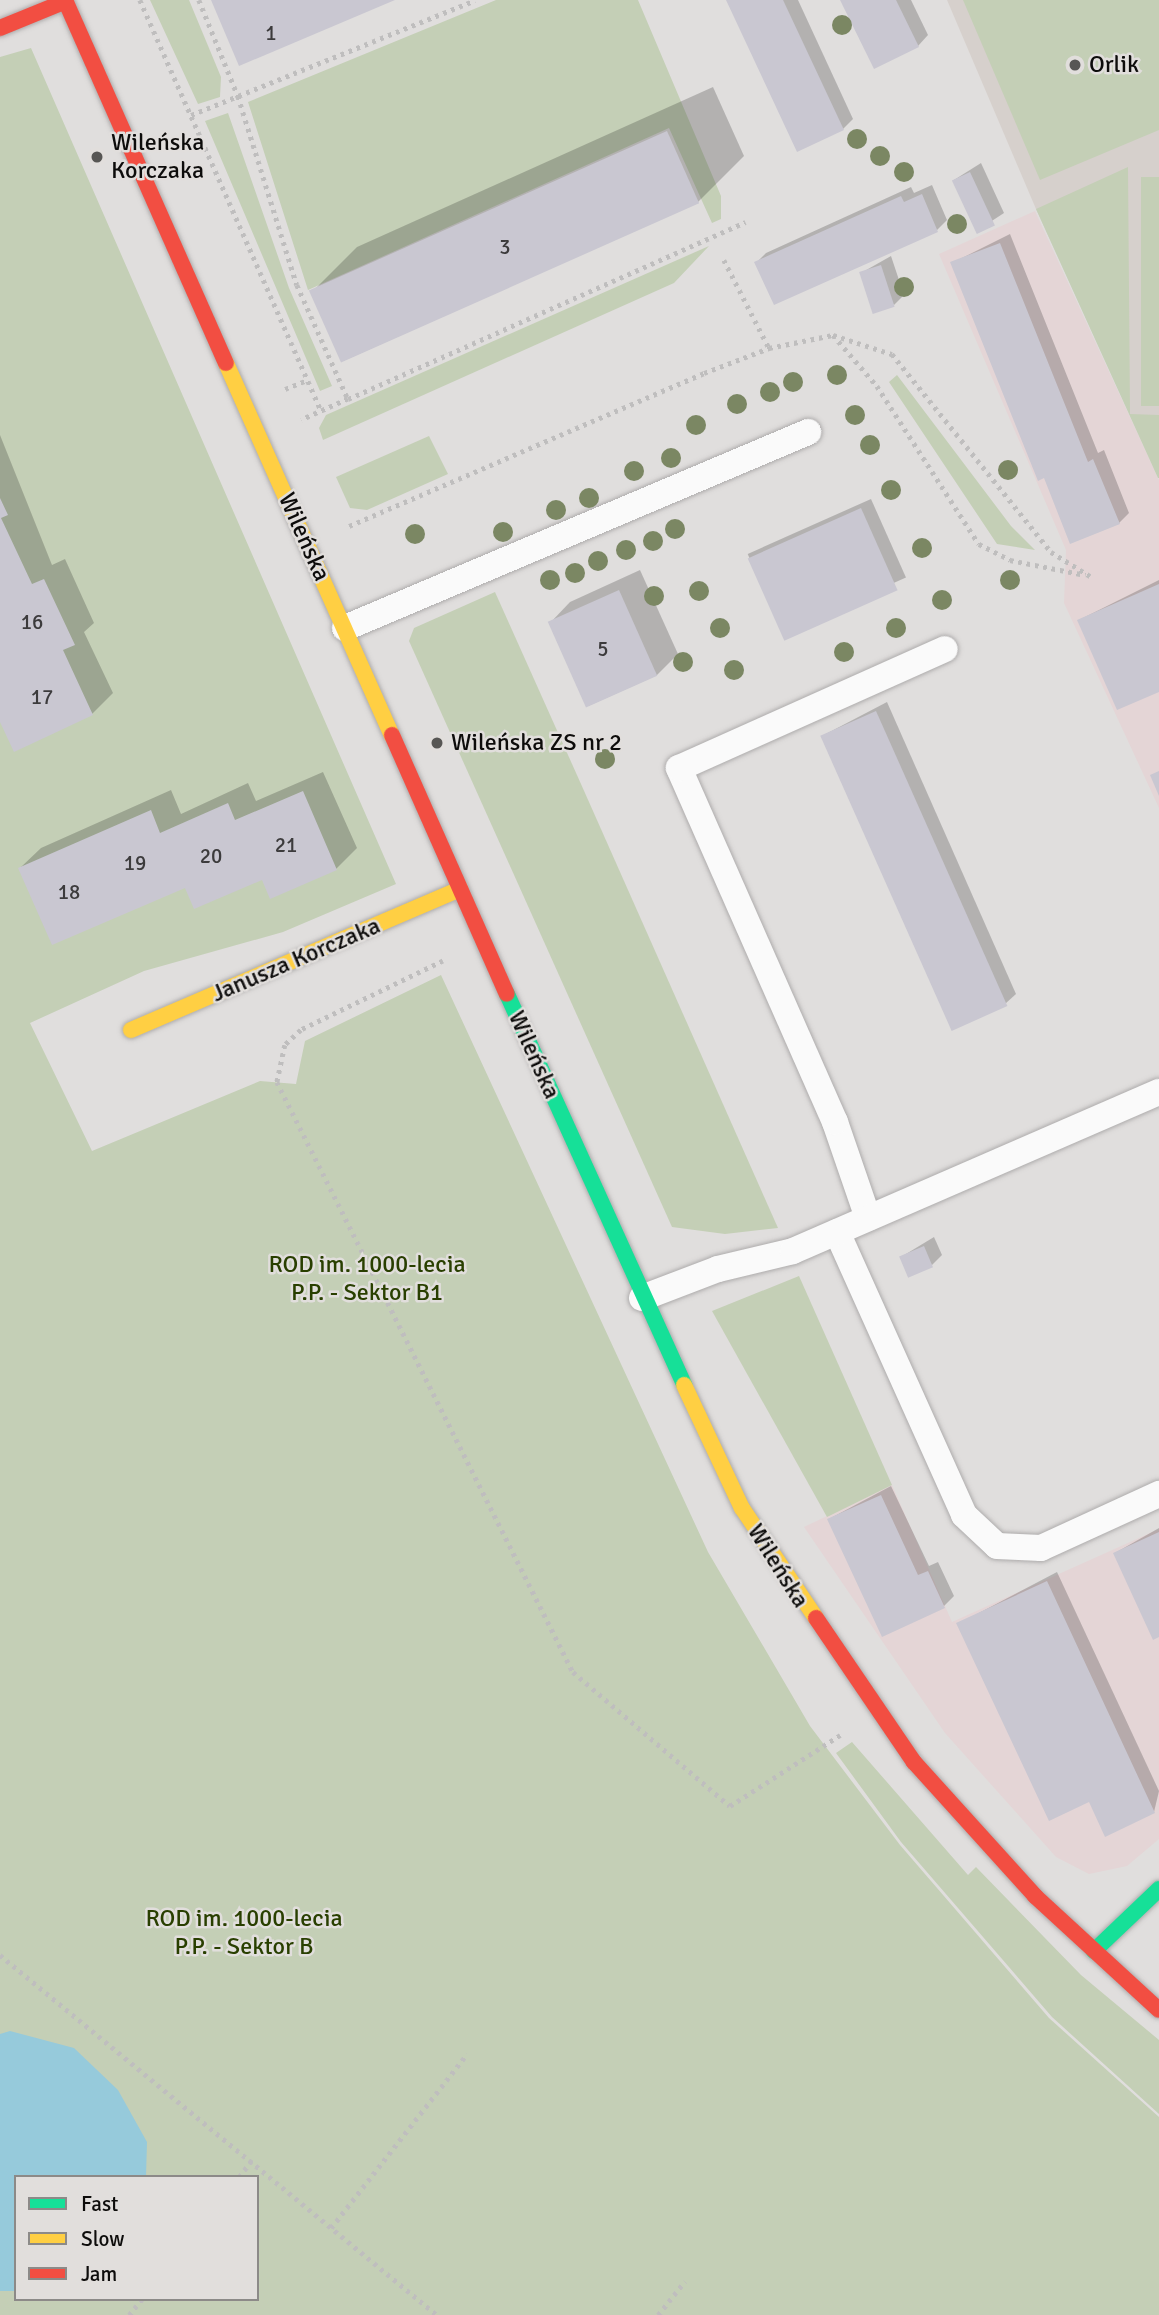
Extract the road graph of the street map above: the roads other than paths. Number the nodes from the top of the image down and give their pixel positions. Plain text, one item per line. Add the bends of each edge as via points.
1 (66, 1) edge
2 (0, 28) edge
3 (808, 432) dead end
4 (345, 628) junction
5 (945, 649) dead end
6 (460, 889) junction
7 (131, 1030) dead end
8 (1159, 1092) edge
9 (868, 1219) junction
10 (837, 1232) junction
11 (642, 1298) junction
12 (1159, 1494) edge
13 (1159, 1889) edge
14 (1094, 1951) junction
15 (1159, 2010) edge

1 - 2 street
1 - 4 street, Wileńska
3 - 4 lane
4 - 6 street, Wileńska
5 - 9 lane via 679,768 835,1122
6 - 7 street, Janusza Korczaka
6 - 11 street, Wileńska
8 - 9 lane
9 - 10 lane
10 - 11 lane
10 - 12 lane via 964,1515 997,1546 1041,1548
11 - 14 street, Wileńska via 742,1508 877,1713 981,1837
13 - 14 street
14 - 15 street, Wileńska

